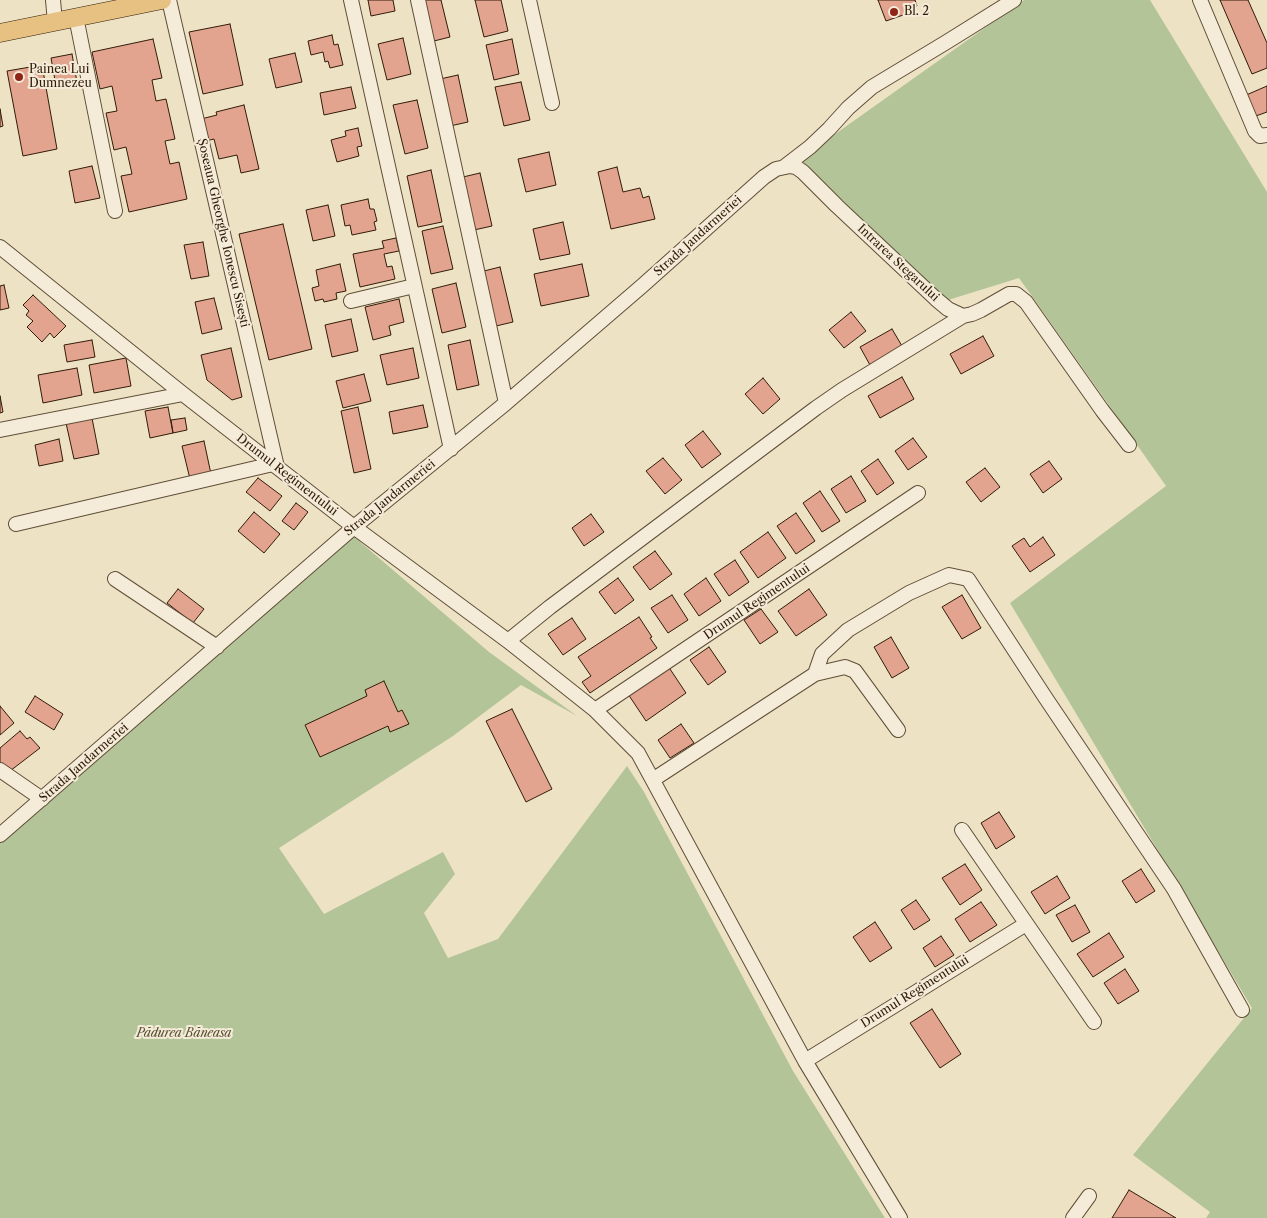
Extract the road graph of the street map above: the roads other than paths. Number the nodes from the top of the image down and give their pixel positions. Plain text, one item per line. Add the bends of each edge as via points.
1 (52, 0) edge
2 (162, 0) edge
3 (169, 0) edge
4 (351, 0) edge
5 (418, 0) edge
6 (528, 0) edge
7 (1014, 0) edge
8 (1200, 0) edge
9 (76, 17) junction
10 (55, 22) junction
11 (0, 33) edge
12 (552, 103) dead end
13 (1267, 135) edge
14 (784, 167) junction
15 (115, 211) dead end
16 (2, 251) edge
17 (414, 286) junction
18 (351, 301) dead end
19 (964, 316) junction
20 (183, 394) junction
21 (506, 403) junction
22 (0, 430) edge
23 (1129, 445) dead end
24 (451, 449) junction
25 (275, 465) junction
26 (918, 494) dead end
27 (16, 524) dead end
28 (354, 527) junction
29 (115, 578) dead end
30 (508, 642) junction
31 (217, 647) junction
32 (815, 674) junction
33 (596, 710) junction
34 (898, 730) dead end
35 (0, 770) edge
36 (654, 780) junction
37 (42, 799) junction
38 (962, 830) dead end
39 (0, 835) edge
40 (1026, 924) junction
41 (1242, 1010) dead end
42 (1094, 1022) dead end
43 (805, 1061) junction
44 (1089, 1196) dead end
45 (900, 1218) edge
46 (1073, 1218) edge

1 - 10 street
2 - 9 main road
3 - 25 street, Șoseaua Gheorghe Ionescu Sisești
4 - 17 street
5 - 21 street
6 - 12 street
7 - 14 street, Strada Jandarmeriei via 872,87 830,129
8 - 13 street via 1255,131 1260,136
9 - 10 main road
9 - 15 street
10 - 11 main road
14 - 19 street, Intrarea Stegarului via 804,172 936,299
14 - 21 street, Strada Jandarmeriei via 776,168 764,177
16 - 20 street, Drumul Regimentului
17 - 18 street
17 - 24 street
19 - 23 street via 1009,294 1016,294 1026,302
19 - 30 street via 816,408
20 - 22 street
20 - 25 street, Drumul Regimentului
21 - 24 street, Strada Jandarmeriei
24 - 28 street, Strada Jandarmeriei
25 - 27 street
25 - 28 street, Drumul Regimentului
26 - 33 street, Drumul Regimentului
28 - 30 street, Drumul Regimentului
28 - 31 street, Strada Jandarmeriei
29 - 31 street
30 - 33 street, Drumul Regimentului
31 - 37 street, Strada Jandarmeriei
32 - 34 street via 845,667 855,671
32 - 36 street
32 - 41 street via 822,654 848,630 908,593 949,575 968,578 1174,889
33 - 36 street, Drumul Regimentului via 638,753
35 - 37 street
36 - 43 street, Drumul Regimentului
37 - 39 street, Strada Jandarmeriei
38 - 40 street
40 - 42 street
40 - 43 street, Drumul Regimentului
43 - 45 street, Drumul Regimentului
44 - 46 street

